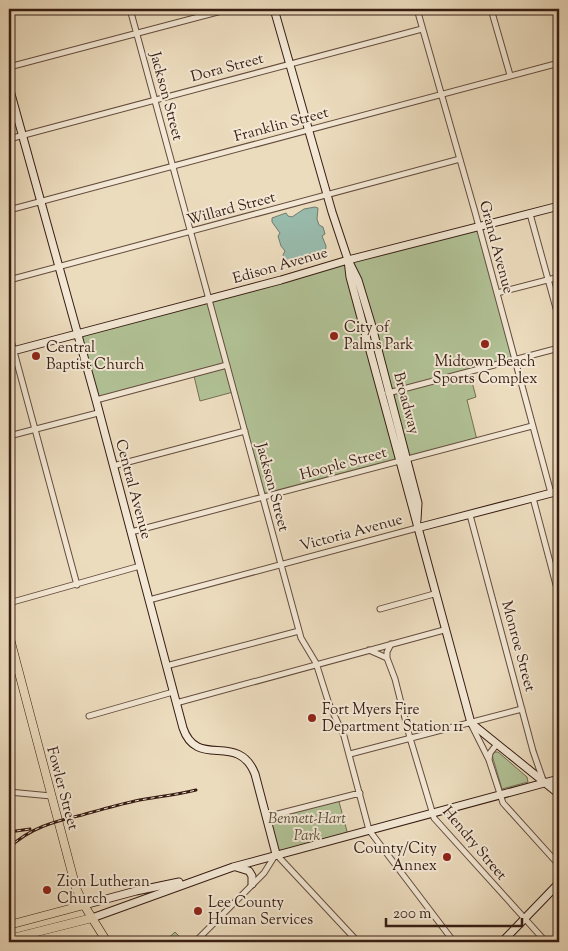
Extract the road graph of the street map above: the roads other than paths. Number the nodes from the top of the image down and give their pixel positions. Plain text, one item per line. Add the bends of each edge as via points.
1 (130, 9) edge
2 (229, 9) edge
3 (274, 9) edge
4 (417, 9) edge
5 (491, 9) edge
6 (422, 29) junction
7 (137, 33) junction
8 (290, 63) junction
9 (559, 63) edge
10 (9, 67) edge
11 (510, 75) junction
12 (9, 87) edge
13 (441, 94) junction
14 (155, 100) junction
15 (308, 129) junction
16 (22, 136) junction
17 (9, 139) edge
18 (460, 159) junction
19 (173, 166) junction
20 (327, 196) junction
21 (40, 201) junction
22 (559, 206) edge
23 (9, 210) edge
24 (530, 214) junction
25 (479, 228) junction
26 (191, 232) junction
27 (348, 260) junction
28 (58, 267) junction
29 (559, 276) edge
30 (548, 279) junction
31 (9, 280) edge
32 (497, 293) junction
33 (209, 298) junction
34 (559, 318) edge
35 (9, 333) edge
36 (77, 334) junction
37 (559, 348) edge
38 (11, 351) edge
39 (515, 359) junction
40 (227, 365) junction
41 (390, 393) junction
42 (381, 395) junction
43 (96, 400) junction
44 (98, 413) junction
45 (532, 426) junction
46 (35, 429) junction
47 (245, 431) junction
48 (9, 436) edge
49 (408, 459) junction
50 (400, 461) junction
51 (114, 466) junction
52 (559, 491) edge
53 (551, 493) junction
54 (263, 498) junction
55 (533, 498) junction
56 (470, 514) junction
57 (417, 528) junction
58 (131, 532) junction
59 (281, 565) junction
60 (140, 566) junction
61 (77, 585) junction
62 (434, 594) junction
63 (559, 596) edge
64 (149, 600) junction
65 (9, 603) edge
66 (380, 609) dead end
67 (444, 630) junction
68 (298, 631) junction
69 (9, 635) edge
70 (391, 644) junction
71 (369, 650) junction
72 (387, 658) junction
73 (316, 663) junction
74 (166, 666) junction
75 (173, 692) junction
76 (176, 702) junction
77 (522, 709) junction
78 (89, 716) dead end
79 (471, 723) junction
80 (410, 738) junction
81 (497, 744) junction
82 (350, 754) junction
83 (489, 760) junction
84 (559, 779) edge
85 (544, 783) junction
86 (9, 792) edge
87 (360, 792) junction
88 (559, 794) edge
89 (500, 795) junction
90 (51, 796) junction
91 (432, 813) junction
92 (266, 817) junction
93 (369, 830) junction
94 (276, 854) junction
95 (559, 865) edge
96 (233, 867) junction
97 (199, 878) junction
98 (559, 883) edge
99 (252, 884) junction
100 (156, 887) junction
101 (84, 905) junction
102 (111, 911) junction
103 (92, 918) junction
104 (524, 919) junction
105 (9, 926) edge
106 (29, 933) junction
107 (9, 939) edge
108 (32, 942) edge
109 (107, 942) edge
110 (196, 942) edge
111 (358, 942) edge
112 (454, 942) edge
113 (502, 942) edge
114 (546, 942) edge

1 - 7 street, Jackson Street
2 - 7 street
3 - 8 street, Broadway
4 - 6 street, Grand Avenue
5 - 11 street
6 - 8 street, Dora Street
6 - 13 street, Grand Avenue
7 - 10 street
7 - 14 street, Jackson Street
8 - 14 street, Dora Street
8 - 15 street, Broadway
9 - 11 street, Franklin Street
11 - 13 street, Franklin Street
12 - 16 street, Central Avenue
13 - 15 street, Franklin Street
13 - 18 street, Grand Avenue
14 - 16 street, Dora Street
14 - 19 street, Jackson Street
15 - 19 street, Franklin Street
15 - 20 street, Broadway
16 - 17 street, Dora Street
16 - 21 street, Central Avenue
18 - 20 street, Willard Street
18 - 25 street, Grand Avenue
19 - 21 street, Franklin Street
19 - 26 street, Jackson Street
20 - 26 street, Willard Street
20 - 27 street, Broadway
21 - 23 street, Franklin Street
21 - 28 street, Central Avenue
22 - 24 street, Edison Avenue
24 - 25 street, Edison Avenue
24 - 30 street
25 - 27 street, Edison Avenue
25 - 32 street, Grand Avenue
26 - 28 street, Willard Street
26 - 33 street, Jackson Street
27 - 33 street, Edison Avenue
27 - 41 street, Broadway via 361,288
27 - 42 street, Broadway
28 - 31 street, Willard Street
28 - 36 street, Central Avenue
29 - 30 street
30 - 32 street
30 - 34 street
32 - 39 street, Grand Avenue
33 - 36 street, Edison Avenue
33 - 40 street, Jackson Street
35 - 38 street
36 - 38 street, Edison Avenue
36 - 43 street, Central Avenue
37 - 39 street
38 - 46 street
39 - 41 street
39 - 45 street, Grand Avenue
40 - 43 street
40 - 47 street, Jackson Street
41 - 42 street
41 - 49 street, Broadway
42 - 50 street, Broadway
43 - 44 street, Central Avenue
44 - 46 street
44 - 51 street, Central Avenue
45 - 49 street, Hoople Street
45 - 53 street, Grand Avenue
46 - 48 street
46 - 61 street
47 - 51 street
47 - 54 street, Jackson Street
49 - 50 street, Hoople Street
49 - 57 street, Broadway via 418,503
50 - 54 street, Hoople Street
50 - 57 street, Broadway
51 - 58 street, Central Avenue
52 - 53 street, Victoria Avenue
53 - 55 street, Victoria Avenue
54 - 58 street, Hoople Street
54 - 59 street, Jackson Street
55 - 56 street, Victoria Avenue
55 - 63 street
56 - 57 street, Victoria Avenue
56 - 77 street, Monroe Street
57 - 59 street, Victoria Avenue
57 - 62 street, Broadway
58 - 60 street, Central Avenue
59 - 64 street, Victoria Avenue
59 - 68 street, Jackson Street
60 - 61 street
60 - 64 street, Central Avenue
61 - 65 street
62 - 66 street
62 - 67 street, Broadway
64 - 74 street, Central Avenue
67 - 70 street
67 - 79 street, Broadway
68 - 73 street, Jackson Street
68 - 74 street
69 - 90 main road, Fowler Street
70 - 71 street
70 - 72 street
71 - 72 street
71 - 73 street
72 - 80 street, Hendry Street
73 - 76 street
73 - 82 street, Jackson Street
74 - 75 street, Central Avenue
75 - 76 street, Central Avenue
75 - 78 street
76 - 92 street, Central Avenue via 185,734 192,743 207,750 232,751 246,759 255,774
77 - 79 street
77 - 85 street, Monroe Street
79 - 80 street
79 - 81 street
79 - 83 street, Broadway
80 - 82 street
80 - 91 street, Hendry Street
81 - 83 street
81 - 85 street
82 - 87 street, Jackson Street
83 - 89 street, Broadway
84 - 85 street
85 - 88 street
85 - 89 street
86 - 90 street
87 - 92 street
87 - 93 street, Jackson Street
89 - 91 street
89 - 95 street, Broadway via 503,803
90 - 101 main road, Fowler Street via 76,888
91 - 93 street
91 - 104 street, Hendry Street
92 - 94 street, Central Avenue
93 - 94 street
93 - 112 street, Jackson Street
94 - 96 street
94 - 99 street
94 - 111 street
96 - 97 street
96 - 99 street via 249,871
97 - 100 street
97 - 102 street
98 - 104 street
99 - 110 street
100 - 101 street
100 - 102 street via 153,893
101 - 103 main road, Fowler Street
101 - 105 main road
102 - 103 street
103 - 106 main road
103 - 109 main road, Fowler Street
104 - 113 street
104 - 114 street, Hendry Street
106 - 107 main road
106 - 108 street

